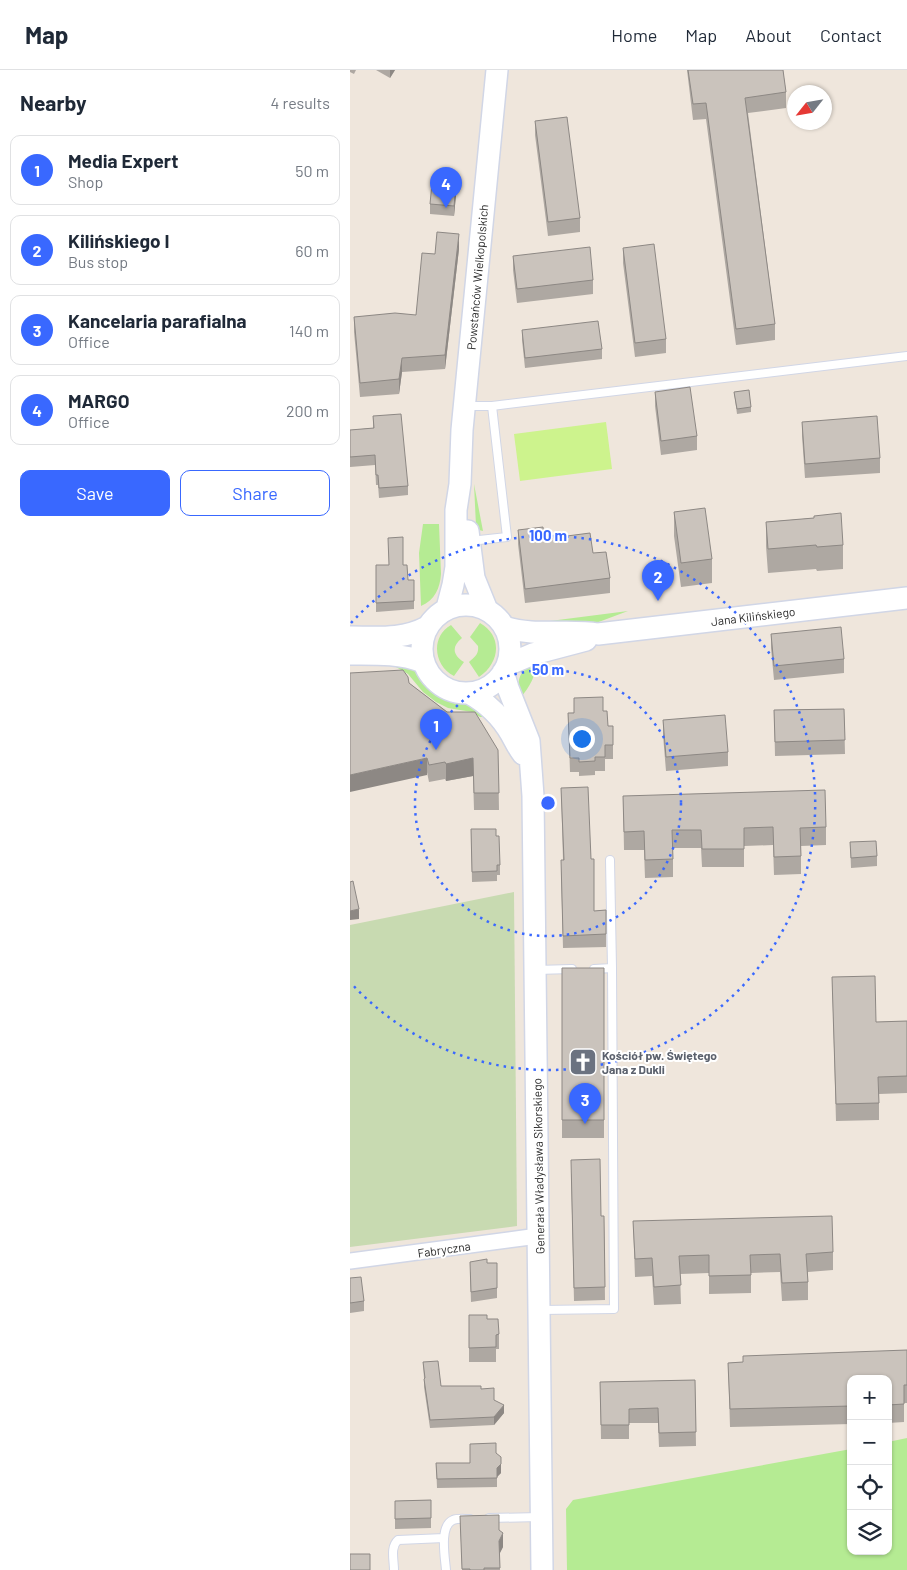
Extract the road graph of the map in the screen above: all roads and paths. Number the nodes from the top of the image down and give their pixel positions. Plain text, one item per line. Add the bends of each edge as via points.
1 (497, 70) edge
2 (907, 356) edge
3 (465, 406) junction
4 (492, 406) junction
5 (460, 484) junction
6 (468, 541) junction
7 (907, 598) edge
8 (447, 608) junction
9 (487, 610) junction
10 (427, 627) junction
11 (504, 627) junction
12 (598, 634) junction
13 (350, 637) edge
14 (350, 654) edge
15 (423, 662) junction
16 (505, 669) junction
17 (469, 693) junction
18 (530, 762) junction
19 (610, 860) dead end
20 (612, 968) junction
21 (535, 970) junction
22 (538, 1236) junction
23 (350, 1261) edge
24 (539, 1310) junction
25 (542, 1517) junction
26 (444, 1538) junction
27 (394, 1570) edge
28 (446, 1570) edge
29 (542, 1570) edge

1 - 3 street, Powstańców Wielkopolskich
2 - 4 lane
3 - 4 lane
3 - 5 street, Powstańców Wielkopolskich
4 - 6 lane via 508,537
5 - 6 street, Powstańców Wielkopolskich
5 - 8 street, Powstańców Wielkopolskich via 456,510 456,567
6 - 9 street, Powstańców Wielkopolskich via 474,578
7 - 12 street, Jana Kilińskiego
8 - 9 street via 467,604
8 - 10 street
9 - 11 street
10 - 13 street via 404,636
10 - 15 street via 422,644
11 - 12 street, Jana Kilińskiego via 530,632
11 - 16 street via 510,646
12 - 16 street, Jana Kilińskiego via 533,654
14 - 15 street via 390,655
15 - 17 street via 440,686 454,692
16 - 17 street via 489,688
16 - 18 street, Generała Władysława Sikorskiego via 508,688 531,747
17 - 18 street via 494,711
18 - 21 street, Generała Władysława Sikorskiego
19 - 20 lane
20 - 21 lane
20 - 24 lane via 614,1308
21 - 22 street, Generała Władysława Sikorskiego
22 - 23 street, Fabryczna
22 - 24 street, Generała Władysława Sikorskiego
24 - 25 street, Generała Władysława Sikorskiego
25 - 26 lane via 456,1519 447,1525
25 - 29 street, Generała Władysława Sikorskiego
26 - 27 lane via 398,1540 393,1548
26 - 28 lane

